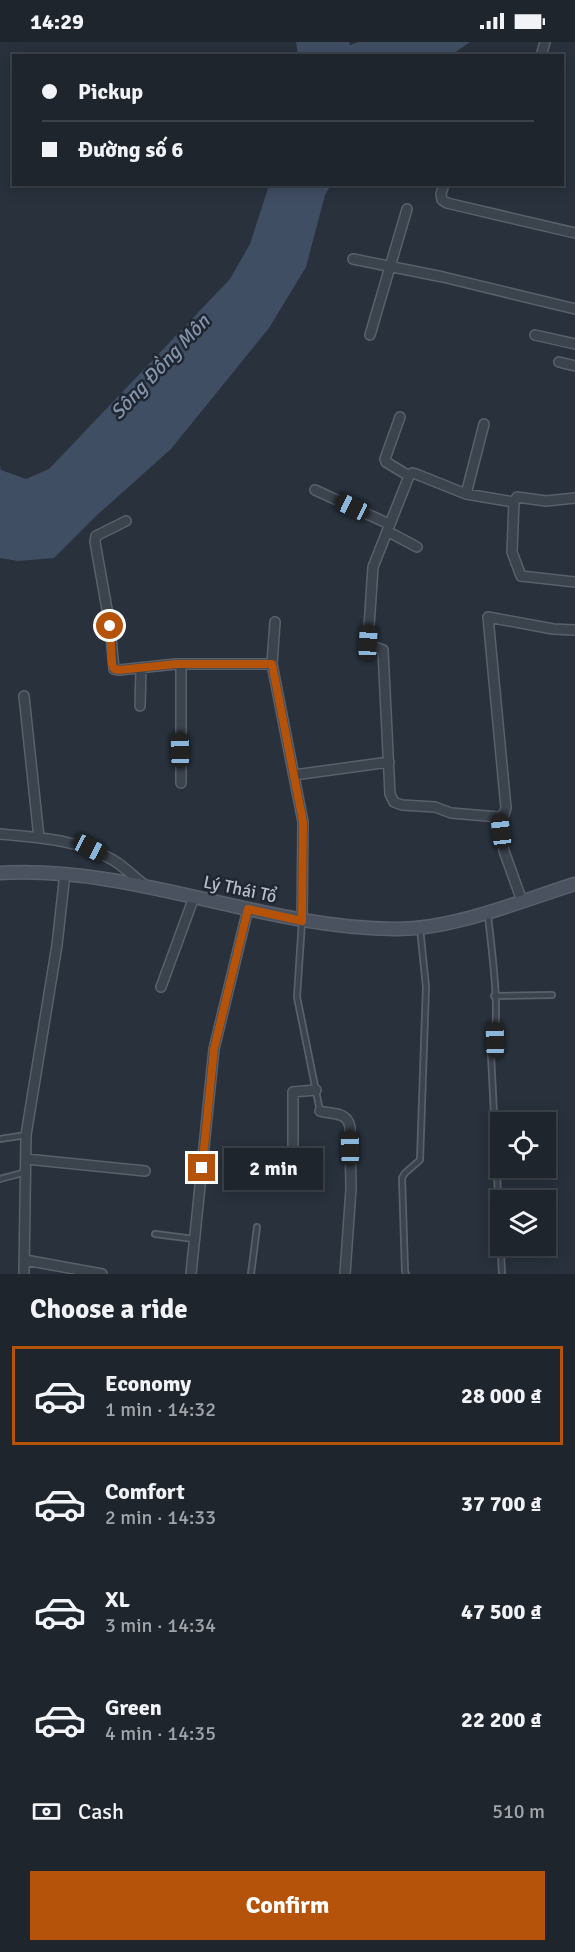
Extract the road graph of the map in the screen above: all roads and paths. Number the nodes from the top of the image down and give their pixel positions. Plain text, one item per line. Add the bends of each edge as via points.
1 (443, 186) edge
2 (407, 210) dead end
3 (575, 233) edge
4 (353, 259) dead end
5 (391, 266) junction
6 (575, 309) edge
7 (369, 335) dead end
8 (535, 336) dead end
9 (575, 344) edge
10 (559, 362) dead end
11 (575, 366) edge
12 (400, 417) dead end
13 (484, 424) dead end
14 (409, 476) junction
15 (315, 490) dead end
16 (466, 494) junction
17 (575, 498) edge
18 (514, 502) junction
19 (126, 521) dead end
20 (388, 528) junction
21 (417, 547) dead end
22 (575, 582) edge
23 (275, 622) dead end
24 (575, 630) edge
25 (182, 664) junction
26 (272, 664) junction
27 (141, 668) junction
28 (24, 696) dead end
29 (140, 706) dead end
30 (389, 762) junction
31 (294, 775) junction
32 (181, 783) dead end
33 (499, 817) junction
34 (0, 834) edge
35 (39, 838) junction
36 (0, 873) edge
37 (65, 873) junction
38 (575, 884) edge
39 (148, 888) junction
40 (194, 897) junction
41 (522, 901) junction
42 (248, 909) junction
43 (487, 912) junction
44 (302, 921) junction
45 (420, 927) junction
46 (161, 987) dead end
47 (552, 994) dead end
48 (494, 996) junction
49 (316, 1090) junction
50 (320, 1111) joint
51 (26, 1136) junction
52 (0, 1139) edge
53 (293, 1153) dead end
54 (26, 1159) junction
55 (145, 1171) dead end
56 (26, 1172) junction
57 (0, 1179) edge
58 (256, 1227) dead end
59 (155, 1234) dead end
60 (194, 1239) junction
61 (25, 1260) junction
62 (24, 1274) edge
63 (100, 1274) edge
64 (191, 1274) edge
65 (251, 1274) edge
66 (345, 1274) edge
67 (406, 1274) edge
68 (502, 1274) edge

1 - 3 street via 442,200 447,203
2 - 5 street
4 - 5 street
5 - 6 street
5 - 7 street
8 - 9 street
10 - 11 street
12 - 14 street via 385,459
13 - 16 street
14 - 16 street via 416,474
14 - 20 street
15 - 20 street
16 - 18 street
17 - 18 street via 546,501 517,497
18 - 22 street via 512,552 521,576
19 - 27 street via 101,532 95,542 110,626 112,664 119,670
20 - 21 street
20 - 30 street via 373,567 368,642 383,650
23 - 26 street
24 - 33 street via 489,617 506,808
25 - 26 street
25 - 27 street
25 - 32 street
26 - 31 street
27 - 29 street
28 - 35 street
30 - 31 street
30 - 33 street via 394,802
31 - 44 street via 304,836
33 - 41 street via 504,851
34 - 35 street
35 - 39 street via 90,848 115,861
36 - 37 main road, Lý Thái Tổ
37 - 39 main road, Lý Thái Tổ
37 - 51 street
38 - 41 main road, Lý Thái Tổ
39 - 40 main road, Lý Thái Tổ
40 - 42 main road, Lý Thái Tổ
40 - 46 street
41 - 43 main road, Lý Thái Tổ
42 - 44 main road, Lý Thái Tổ
42 - 60 street via 214,1049
43 - 45 main road, Lý Thái Tổ
43 - 48 lane
44 - 45 main road, Lý Thái Tổ via 396,930
44 - 49 lane via 297,997
45 - 67 lane via 426,987 420,1160 402,1178
47 - 48 lane
48 - 68 lane via 495,1040 491,1055
49 - 50 lane
49 - 53 street via 293,1092
50 - 66 street via 344,1116 350,1127 351,1189
51 - 52 lane
51 - 54 street
54 - 55 street
54 - 56 street
56 - 57 lane
56 - 61 street
58 - 65 lane
59 - 60 lane
60 - 64 street
61 - 62 street
61 - 63 street

